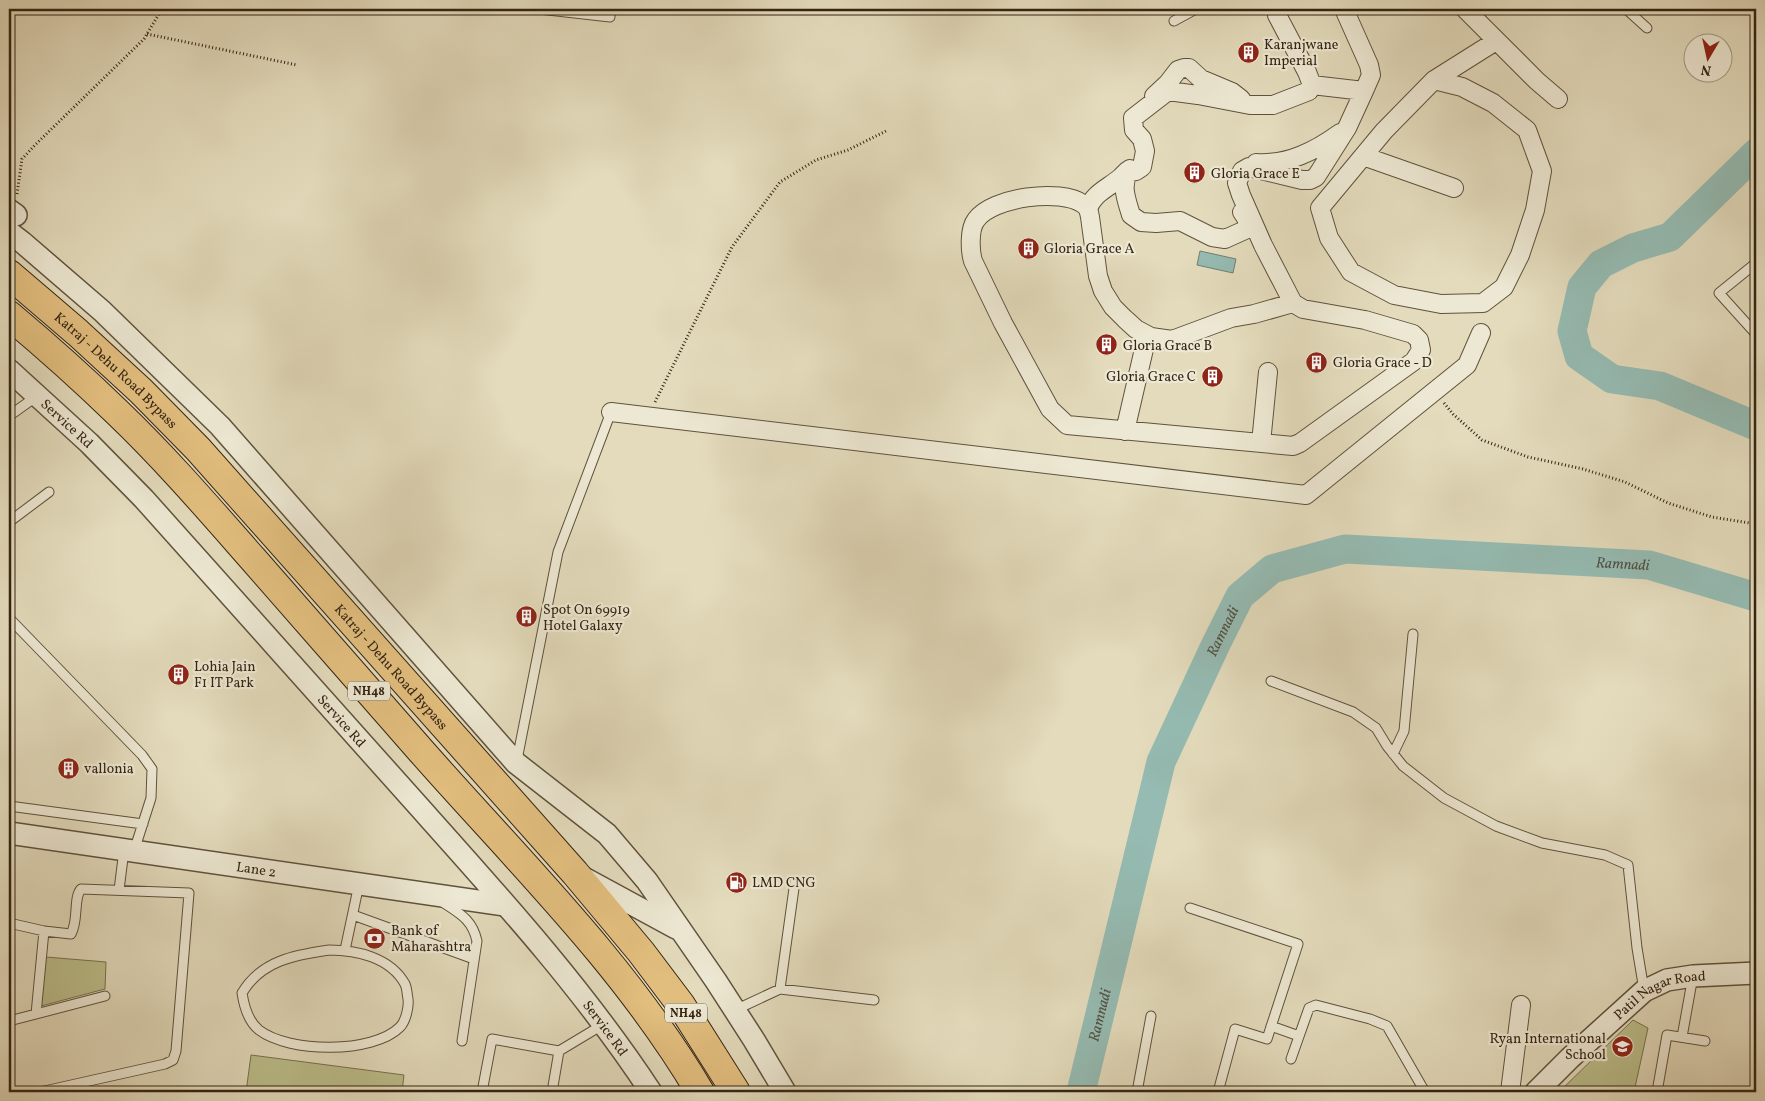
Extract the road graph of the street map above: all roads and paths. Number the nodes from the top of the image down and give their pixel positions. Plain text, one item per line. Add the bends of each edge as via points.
1 (162, 9) edge
2 (539, 9) edge
3 (610, 9) edge
4 (1196, 9) edge
5 (1276, 9) edge
6 (1344, 9) edge
7 (1465, 9) edge
8 (1626, 9) edge
9 (1174, 21) dead end
10 (1647, 28) dead end
11 (147, 34) junction
12 (1496, 41) junction
13 (297, 65) dead end
14 (1434, 80) junction
15 (1312, 85) junction
16 (1364, 91) junction
17 (1558, 99) dead end
18 (1250, 105) junction
19 (1346, 128) junction
20 (888, 130) dead end
21 (1363, 156) junction
22 (1454, 188) dead end
23 (1088, 208) junction
24 (11, 217) edge
25 (1756, 263) edge
26 (9, 274) edge
27 (1293, 303) junction
28 (9, 315) edge
29 (1481, 333) dead end
30 (1756, 334) edge
31 (1147, 336) junction
32 (9, 370) edge
33 (1268, 372) dead end
34 (1434, 391) junction
35 (39, 396) junction
36 (611, 412) joint
37 (9, 416) edge
38 (648, 416) junction
39 (1125, 431) junction
40 (1261, 443) junction
41 (49, 492) dead end
42 (9, 522) edge
43 (1756, 524) edge
44 (9, 618) edge
45 (1413, 634) dead end
46 (1271, 680) dead end
47 (1393, 754) junction
48 (516, 763) junction
49 (9, 806) edge
50 (143, 824) junction
51 (9, 833) edge
52 (129, 851) junction
53 (574, 873) junction
54 (795, 881) dead end
55 (359, 884) junction
56 (119, 890) junction
57 (431, 894) junction
58 (505, 905) junction
59 (1190, 908) dead end
60 (353, 915) junction
61 (9, 923) edge
62 (679, 929) junction
63 (44, 931) junction
64 (345, 950) junction
65 (474, 959) junction
66 (1756, 974) edge
67 (1693, 976) junction
68 (780, 989) junction
69 (1644, 991) junction
70 (105, 996) dead end
71 (874, 1000) dead end
72 (1521, 1005) dead end
73 (735, 1010) junction
74 (36, 1014) junction
75 (1151, 1016) dead end
76 (9, 1021) edge
77 (604, 1024) junction
78 (1271, 1026) junction
79 (1299, 1036) junction
80 (1682, 1037) junction
81 (462, 1041) dead end
82 (1705, 1041) dead end
83 (559, 1051) junction
84 (1291, 1059) dead end
85 (40, 1092) edge
86 (482, 1092) edge
87 (552, 1092) edge
88 (651, 1092) edge
89 (700, 1092) edge
90 (736, 1092) edge
91 (785, 1092) edge
92 (1137, 1092) edge
93 (1218, 1092) edge
94 (1425, 1092) edge
95 (1510, 1092) edge
96 (1536, 1092) edge
97 (1657, 1092) edge

1 - 11 path
2 - 3 lane via 610,17
4 - 9 lane
5 - 15 street
6 - 16 street via 1369,65 1371,75
7 - 12 street
8 - 10 lane
11 - 13 path
11 - 24 path via 22,159
12 - 14 street
12 - 17 street
14 - 21 street
14 - 21 street via 1462,87 1493,103 1527,130 1542,171 1535,210 1520,255 1504,287 1483,303 1441,304 1394,294 1351,272 1329,238 1320,208
15 - 16 street
15 - 18 street via 1309,91 1273,105
16 - 19 street
18 - 19 street via 1168,91 1133,118 1134,130 1142,139 1144,151 1142,167 1129,172 1125,178 1124,190 1131,215 1141,222 1180,221 1212,237 1225,239 1236,235 1245,230 1248,221 1234,195 1232,180 1237,166 1247,162 1285,161 1311,152
18 - 23 street via 1232,92 1201,79 1189,68 1178,70 1131,116 1130,131 1141,148 1137,165 1096,195
19 - 27 street via 1316,177 1302,180 1249,167 1242,171 1238,183 1259,236
20 - 38 path via 848,150 816,160 780,182 732,247
21 - 22 street
23 - 31 street via 1103,291 1113,307
23 - 39 street via 1068,198 1048,196 1016,198 993,206 974,222 970,251 1003,322 1050,409 1068,425
24 - 48 street via 220,426
25 - 30 lane via 1719,293
26 - 53 highway, Katraj - Dehu Road Bypass / NH48 via 78,332 198,449
27 - 31 street via 1231,318 1172,340
27 - 40 street via 1303,309 1365,320 1413,334 1419,340 1421,350 1414,362 1300,443 1293,446
28 - 89 highway, NH48 via 112,407 175,470 617,971
29 - 34 street via 1467,365
31 - 39 street
32 - 35 street, Service Rd
33 - 40 street
34 - 38 street via 1306,495
34 - 43 path via 1453,414 1482,440 1528,458 1583,469 1625,482 1668,503 1712,517
35 - 37 lane
35 - 58 street, Service Rd via 144,499
36 - 38 street
36 - 48 lane via 558,552
39 - 40 street
41 - 42 lane
44 - 50 lane via 152,769 151,798
45 - 47 lane via 1404,731
46 - 47 lane via 1353,712 1376,728
47 - 69 lane via 1444,798 1496,826 1542,843 1605,855 1628,865
48 - 62 street via 607,834 647,881
49 - 50 lane
50 - 52 lane
51 - 52 street, Lane 2
52 - 55 street, Lane 2
52 - 56 lane
53 - 62 street
53 - 90 highway, Katraj - Dehu Road Bypass / NH48 via 641,952
54 - 68 lane
55 - 57 street, Lane 2
55 - 60 lane
56 - 63 lane via 81,889 77,893 76,926 71,934
56 - 85 lane via 189,893 173,1060
57 - 58 street, Lane 2
57 - 65 lane via 465,918 474,929
58 - 77 street, Service Rd
59 - 78 lane via 1298,944
60 - 64 lane
60 - 65 lane
61 - 63 lane
62 - 73 street
63 - 74 lane
64 - 64 lane via 298,954 276,962 256,975 242,993 248,1015 258,1029 281,1041 306,1046 335,1046 363,1045 390,1035 402,1026 409,1005 405,985 391,967 372,956
65 - 81 lane
66 - 67 street, Patil Nagar Road
67 - 69 street, Patil Nagar Road via 1666,980
67 - 80 lane
68 - 71 lane
68 - 73 lane
69 - 96 street, Patil Nagar Road
70 - 74 lane
72 - 95 street
73 - 91 street
74 - 76 lane
75 - 92 lane
77 - 83 lane
77 - 88 street, Service Rd
78 - 79 lane
78 - 93 lane via 1267,1039 1235,1029
79 - 84 lane
79 - 94 lane via 1309,1008 1315,1004 1384,1024
80 - 82 lane
80 - 97 lane via 1667,1035
83 - 86 lane via 492,1039
83 - 87 lane

